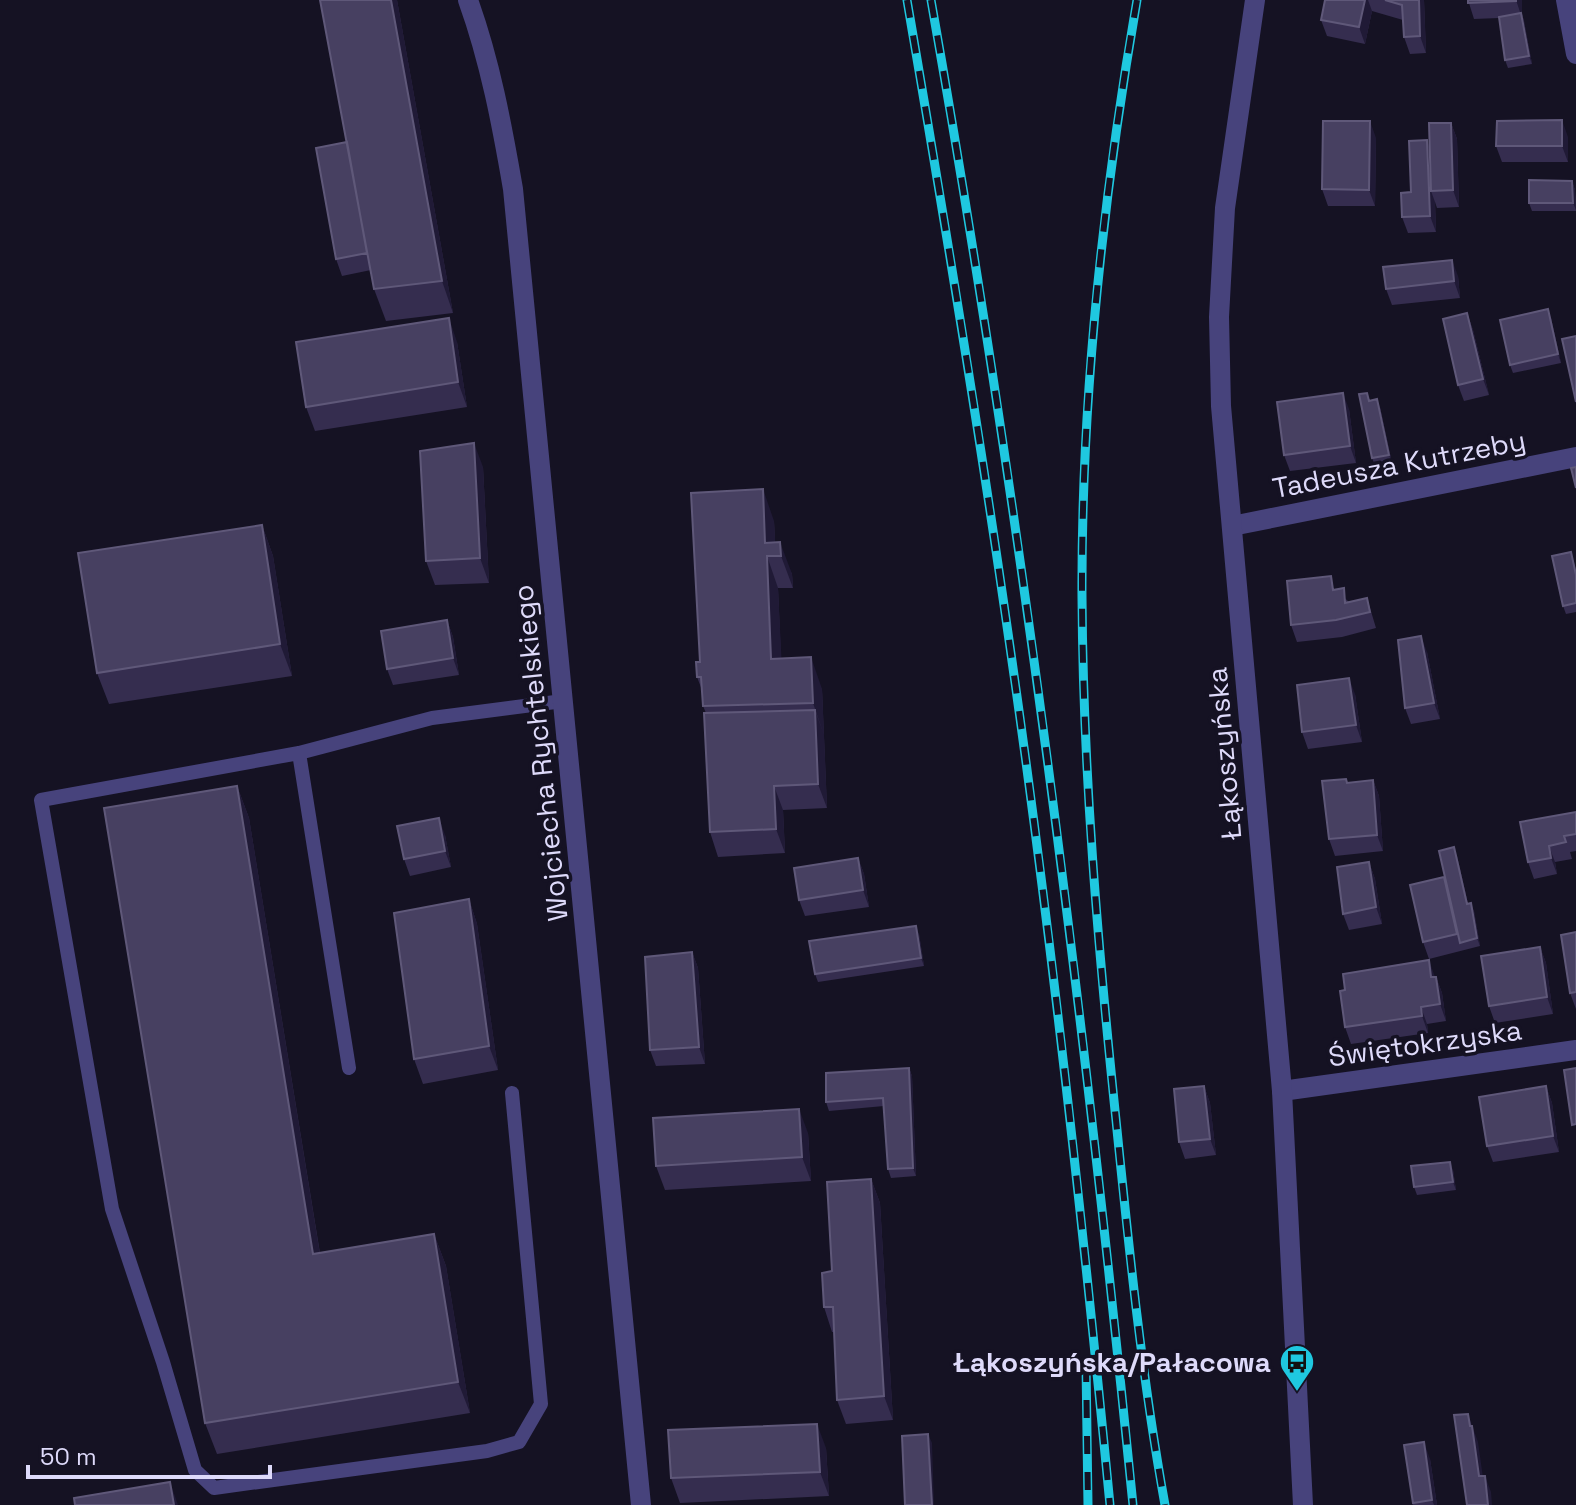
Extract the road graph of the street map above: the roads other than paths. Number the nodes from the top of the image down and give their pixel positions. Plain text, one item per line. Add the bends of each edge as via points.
1 (468, 0) edge
2 (1255, 0) edge
3 (1566, 0) edge
4 (1576, 54) edge
5 (1576, 457) edge
6 (1232, 526) junction
7 (563, 701) junction
8 (299, 753) junction
9 (1576, 1050) edge
10 (349, 1068) dead end
11 (1282, 1091) junction
12 (512, 1093) dead end
13 (641, 1505) edge
14 (1303, 1505) edge

1 - 7 street, Wojciecha Rychtelskiego via 501,118 513,189
2 - 6 street, Łąkoszyńska via 1225,208 1219,317
3 - 4 street
5 - 6 street, Tadeusza Kutrzeby
6 - 11 street, Łąkoszyńska
7 - 8 lane via 432,718
7 - 13 street, Wojciecha Rychtelskiego
8 - 10 lane
8 - 12 lane via 41,800 112,1209 195,1470 214,1488 487,1451 519,1442 541,1404
9 - 11 street, Świętokrzyska
11 - 14 street, Łąkoszyńska

